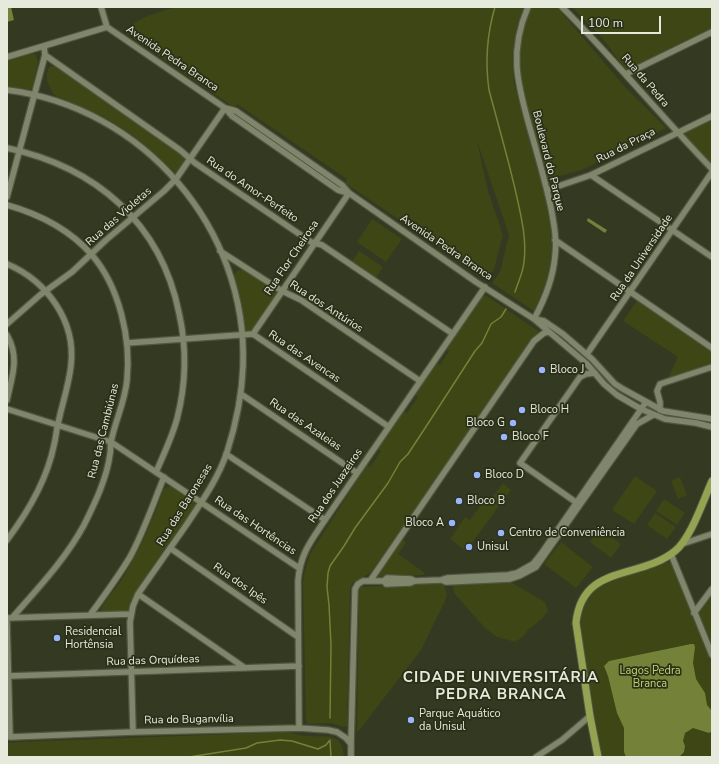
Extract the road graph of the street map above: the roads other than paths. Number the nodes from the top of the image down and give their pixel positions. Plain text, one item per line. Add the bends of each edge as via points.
1 (101, 7) edge
2 (528, 7) edge
3 (562, 7) edge
4 (107, 27) junction
5 (712, 32) edge
6 (44, 46) junction
7 (45, 55) junction
8 (7, 57) edge
9 (626, 74) junction
10 (7, 90) edge
11 (35, 95) junction
12 (225, 108) junction
13 (712, 116) edge
14 (677, 132) junction
15 (7, 148) edge
16 (20, 151) junction
17 (190, 159) junction
18 (712, 169) edge
19 (712, 172) edge
20 (591, 175) junction
21 (176, 179) junction
22 (547, 190) junction
23 (349, 193) junction
24 (7, 197) edge
25 (7, 205) edge
26 (133, 217) junction
27 (672, 231) junction
28 (555, 240) junction
29 (314, 244) junction
30 (220, 250) junction
31 (91, 255) junction
32 (712, 257) edge
33 (7, 264) edge
34 (485, 287) junction
35 (46, 291) junction
36 (282, 291) junction
37 (631, 291) junction
38 (534, 319) junction
39 (7, 324) edge
40 (549, 332) junction
41 (253, 334) junction
42 (452, 334) junction
43 (7, 335) edge
44 (242, 335) junction
45 (538, 337) junction
46 (183, 339) junction
47 (127, 343) junction
48 (712, 348) edge
49 (587, 354) junction
50 (712, 367) edge
51 (595, 373) junction
52 (420, 381) junction
53 (241, 394) junction
54 (7, 400) edge
55 (646, 402) junction
56 (7, 409) edge
57 (641, 409) junction
58 (660, 410) junction
59 (653, 415) junction
60 (712, 419) edge
61 (58, 425) junction
62 (389, 427) junction
63 (712, 427) edge
64 (111, 442) junction
65 (226, 454) junction
66 (156, 472) junction
67 (357, 473) junction
68 (164, 477) junction
69 (712, 481) edge
70 (201, 502) junction
71 (577, 503) junction
72 (325, 520) junction
73 (712, 534) edge
74 (7, 540) edge
75 (681, 544) junction
76 (170, 548) junction
77 (671, 554) junction
78 (299, 568) junction
79 (441, 580) junction
80 (370, 581) junction
81 (712, 589) edge
82 (138, 594) junction
83 (694, 613) junction
84 (131, 614) junction
85 (90, 616) junction
86 (9, 619) edge
87 (298, 637) junction
88 (712, 655) edge
89 (299, 666) junction
90 (245, 668) junction
91 (131, 672) junction
92 (9, 676) junction
93 (590, 716) junction
94 (300, 728) junction
95 (133, 732) junction
96 (8, 738) edge
97 (351, 744) junction
98 (351, 757) edge
99 (536, 757) edge
100 (598, 757) edge

1 - 4 street
2 - 22 street, Boulevard do Parque via 518,35 517,73
3 - 9 street, Rua da Pedra
4 - 6 street
4 - 12 street, Avenida Pedra Branca
5 - 9 street
6 - 7 street
6 - 8 street
7 - 11 street
7 - 17 street, Rua do Amor-Perfeito
9 - 14 street, Rua da Pedra
10 - 11 street, Rua das Baronesas
11 - 16 street
11 - 21 street, Rua das Baronesas via 97,117 149,153
12 - 17 street, Rua das Violetas
12 - 23 street, Avenida Pedra Branca via 232,116 300,164 338,190
13 - 14 street, Rua da Praça
14 - 18 street, Rua da Pedra
14 - 20 street, Rua da Praça
15 - 16 street
16 - 24 street
16 - 26 street via 61,165 91,181
17 - 21 street, Rua das Violetas
17 - 29 street, Rua do Amor-Perfeito
19 - 27 street, Rua da Universidade
20 - 22 street, Rua da Praça
20 - 27 street
21 - 26 street, Rua das Violetas
21 - 30 street, Rua das Baronesas
22 - 28 street, Boulevard do Parque
23 - 29 street, Rua Flor Cheirosa
23 - 34 street, Avenida Pedra Branca
25 - 31 street, Rua das Cambiúnas via 52,223
26 - 31 street, Rua das Violetas
26 - 46 street via 152,242 167,270 177,300
27 - 32 street
27 - 37 street, Rua da Universidade
28 - 37 street
28 - 38 street, Boulevard do Parque via 551,280
29 - 36 street, Rua Flor Cheirosa
29 - 42 street, Rua do Amor-Perfeito via 322,245
30 - 36 street, Rua dos Antúrios
30 - 44 street, Rua das Baronesas via 237,303
31 - 35 street, Rua das Violetas
31 - 47 street, Rua das Cambiúnas via 117,300
33 - 35 street via 35,280
34 - 38 street, Avenida Pedra Branca
34 - 42 street, Rua dos Juazeiros
35 - 39 street, Rua das Violetas
35 - 61 street via 66,321 72,346 70,376
36 - 41 street, Rua Flor Cheirosa
36 - 52 street, Rua dos Antúrios via 301,300
37 - 48 street
37 - 49 street, Rua da Universidade
38 - 40 street, Avenida Pedra Branca
38 - 45 street via 540,331
38 - 49 street, Avenida Pedra Branca via 544,321
40 - 45 street
40 - 51 street, Avenida Pedra Branca
41 - 44 street, Rua das Avencas
41 - 62 street, Rua das Avencas
42 - 52 street, Rua dos Juazeiros
43 - 54 street via 13,346 15,358
44 - 46 street, Rua das Avencas
44 - 53 street, Rua das Baronesas
45 - 80 street
46 - 47 street, Rua das Avencas
46 - 66 street via 184,376 179,408 170,439
47 - 64 street, Rua das Cambiúnas via 127,381
49 - 55 street, Avenida Pedra Branca via 618,386
50 - 58 street via 660,384 657,390
51 - 57 street, Avenida Pedra Branca via 610,390
51 - 71 street via 580,377 520,463
52 - 62 street, Rua dos Juazeiros
53 - 65 street, Rua das Baronesas
53 - 67 street, Rua das Azaleias
55 - 57 street
55 - 58 street, Avenida Pedra Branca
56 - 61 street, Rua das Hortências
57 - 59 street, Avenida Pedra Branca
57 - 71 street
58 - 60 street, Avenida Pedra Branca
59 - 63 street, Avenida Pedra Branca via 665,420
59 - 79 street via 637,424 536,567 510,579 446,582
61 - 64 street, Rua das Hortências
61 - 74 street via 44,476 24,516
62 - 67 street, Rua dos Juazeiros
64 - 66 street, Rua das Hortências
64 - 86 street, Rua das Cambiúnas via 104,477 84,525 36,592
65 - 70 street, Rua das Baronesas via 215,480
65 - 72 street
66 - 68 street, Rua das Hortências
67 - 72 street, Rua dos Juazeiros
68 - 70 street, Rua das Hortências
68 - 85 street via 130,556
69 - 75 main road
70 - 76 street, Rua das Baronesas
70 - 78 street, Rua das Hortências
71 - 79 street via 533,564 508,575
72 - 78 street, Rua dos Juazeiros via 306,549
73 - 75 street
75 - 77 main road
76 - 82 street, Rua das Baronesas
76 - 87 street, Rua dos Ipês
77 - 83 street
77 - 93 main road via 602,580 586,592 580,602 576,622
78 - 87 street, Rua dos Juazeiros
79 - 80 street via 386,584 384,581
80 - 97 street via 363,581 355,589
81 - 83 street
82 - 84 street, Rua das Baronesas
82 - 90 street
83 - 88 street
84 - 85 street
84 - 91 street, Rua das Baronesas
85 - 86 street
86 - 92 street
87 - 89 street, Rua dos Juazeiros
89 - 90 street, Rua das Orquídeas
89 - 94 street, Rua dos Juazeiros
90 - 91 street, Rua das Orquídeas
91 - 92 street, Rua das Orquídeas
91 - 95 street, Rua das Baronesas
92 - 96 street
93 - 99 street via 562,740
93 - 100 main road
94 - 95 street, Rua do Buganvília
94 - 97 street, Rua do Buganvília via 332,731 342,735
95 - 96 street, Rua do Buganvília
97 - 98 street

